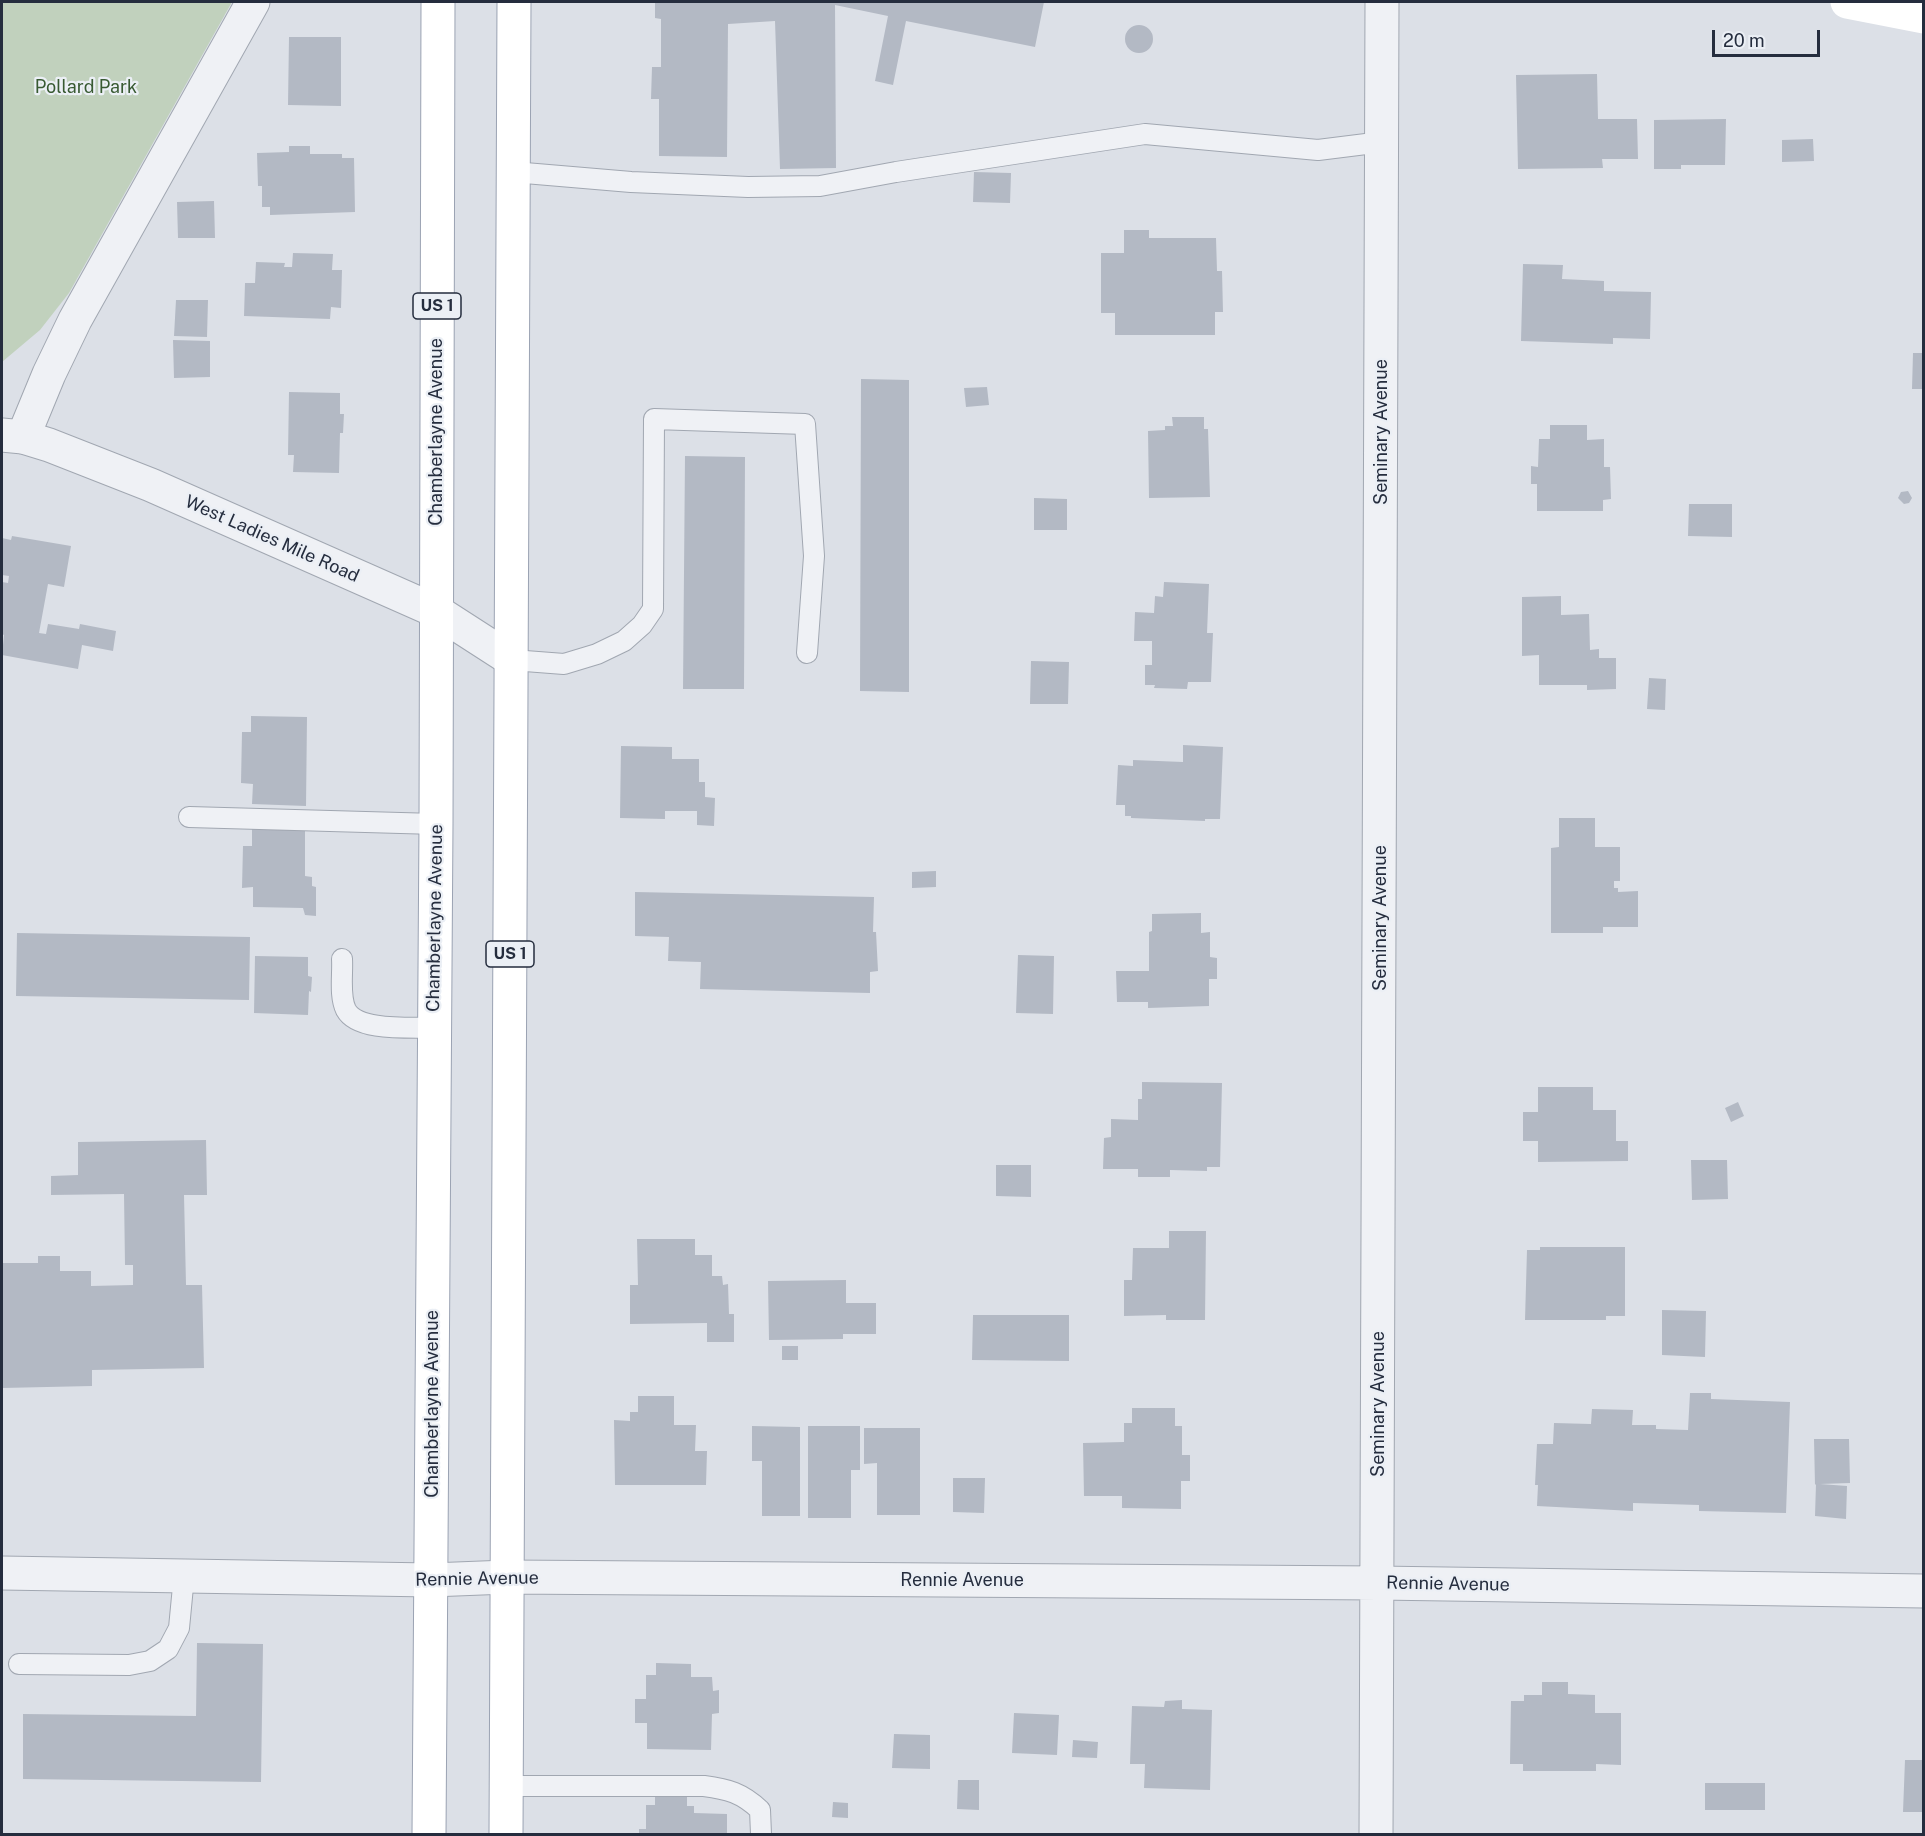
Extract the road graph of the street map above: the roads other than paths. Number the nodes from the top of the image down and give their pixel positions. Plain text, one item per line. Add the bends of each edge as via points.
1 (253, 2) edge
2 (438, 2) edge
3 (514, 2) edge
4 (1382, 2) edge
5 (1861, 3) edge
6 (1923, 16) edge
7 (1382, 142) junction
8 (513, 172) junction
9 (12, 436) edge
10 (436, 610) junction
11 (807, 653) dead end
12 (512, 660) junction
13 (189, 817) dead end
14 (436, 824) junction
15 (342, 959) dead end
16 (434, 1028) junction
17 (2, 1573) edge
18 (184, 1576) junction
19 (507, 1577) junction
20 (431, 1580) junction
21 (1377, 1583) junction
22 (1923, 1591) edge
23 (19, 1664) dead end
24 (507, 1786) junction
25 (429, 1834) edge
26 (506, 1834) edge
27 (760, 1834) edge
28 (1376, 1834) edge

1 - 9 street, West Ladies Mile Road
2 - 10 main road, Chamberlayne Avenue / US 1
3 - 8 main road, US 1
4 - 7 street, Seminary Avenue
5 - 6 main road
7 - 8 lane via 1318,150 1145,134 820,186 632,182
7 - 21 street, Seminary Avenue
8 - 12 main road, US 1
9 - 10 street, West Ladies Mile Road via 79,456 151,485
10 - 12 street, West Ladies Mile Road
10 - 14 main road, Chamberlayne Avenue / US 1
11 - 12 lane via 814,556 805,424 654,419 653,609 624,641 597,654 564,664
12 - 19 main road, US 1
13 - 14 lane
14 - 16 main road, Chamberlayne Avenue / US 1
15 - 16 lane via 347,1012 365,1025
16 - 20 main road, Chamberlayne Avenue / US 1
17 - 18 street, Rennie Avenue
18 - 20 street, Rennie Avenue
18 - 23 lane via 179,1628 168,1649 150,1661 129,1665
19 - 20 street, Rennie Avenue
19 - 21 street, Rennie Avenue
19 - 24 main road, US 1
20 - 25 main road, Chamberlayne Avenue / US 1
21 - 22 street, Rennie Avenue
21 - 28 street, Seminary Avenue
24 - 26 main road, US 1
24 - 27 lane via 723,1789 746,1797 760,1810

